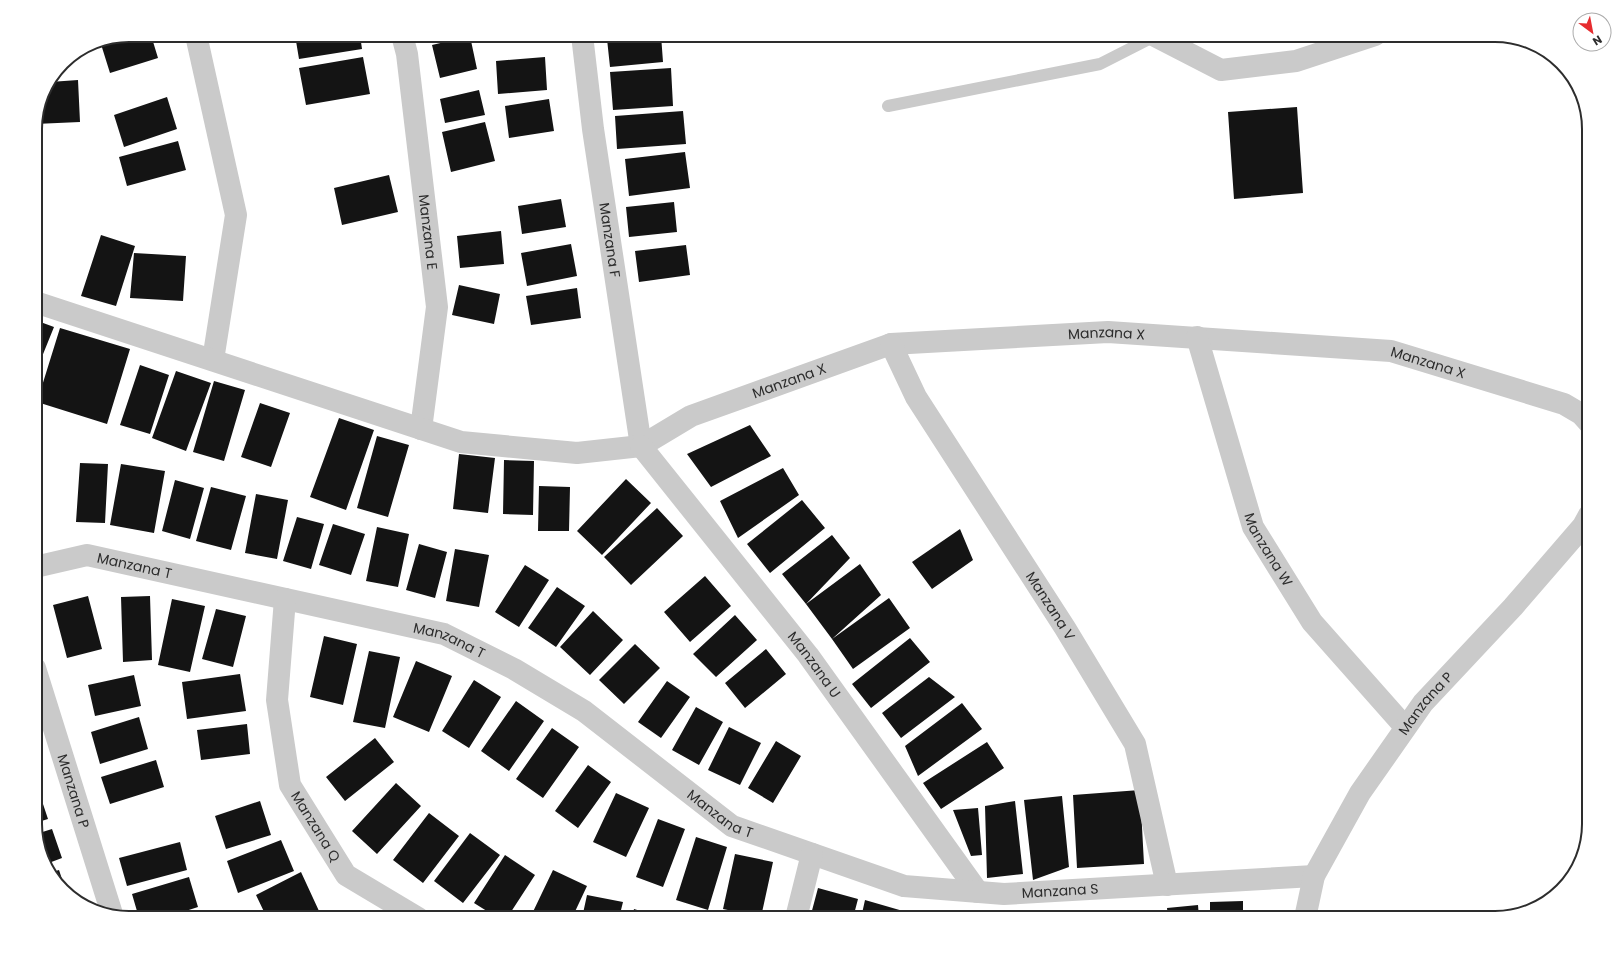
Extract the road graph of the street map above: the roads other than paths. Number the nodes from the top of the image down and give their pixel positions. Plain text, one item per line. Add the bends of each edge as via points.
1 (198, 42) edge
2 (404, 42) edge
3 (583, 42) edge
4 (1142, 42) edge
5 (1166, 42) edge
6 (1353, 42) edge
7 (888, 106) dead end
8 (42, 304) edge
9 (1197, 337) junction
10 (891, 344) junction
11 (214, 360) junction
12 (1582, 417) edge
13 (421, 429) junction
14 (641, 446) junction
15 (1582, 527) edge
16 (42, 565) edge
17 (285, 599) junction
18 (42, 690) edge
19 (1405, 727) junction
20 (812, 854) junction
21 (1314, 876) junction
22 (1167, 885) junction
23 (978, 892) junction
24 (110, 909) edge
25 (406, 911) edge
26 (798, 911) edge
27 (1306, 911) edge

1 - 11 street via 236,215
2 - 13 street, Manzana E via 437,307
3 - 14 street, Manzana F via 593,128
4 - 7 lane via 1100,64
5 - 6 street via 1221,70 1296,60
8 - 11 street
9 - 10 street, Manzana X via 1108,332
9 - 12 street, Manzana X via 1391,350 1564,404
9 - 19 street, Manzana W via 1253,527 1312,622
10 - 14 street, Manzana X via 691,416
10 - 22 street, Manzana V via 916,397 1065,628 1135,744
11 - 13 street
13 - 14 street via 461,442 577,453
14 - 23 street, Manzana U via 808,655
15 - 19 street, Manzana P via 1513,607 1422,703
16 - 17 street, Manzana T via 87,555
17 - 20 street, Manzana T via 444,634 514,669 584,711 732,826
17 - 25 street, Manzana Q via 277,700 290,785 346,875
18 - 24 street, Manzana P
19 - 21 street, Manzana P via 1360,793
20 - 23 street, Manzana S via 904,886
20 - 26 street
21 - 22 street, Manzana S
21 - 27 street, Manzana P
22 - 23 street, Manzana S via 1004,894

